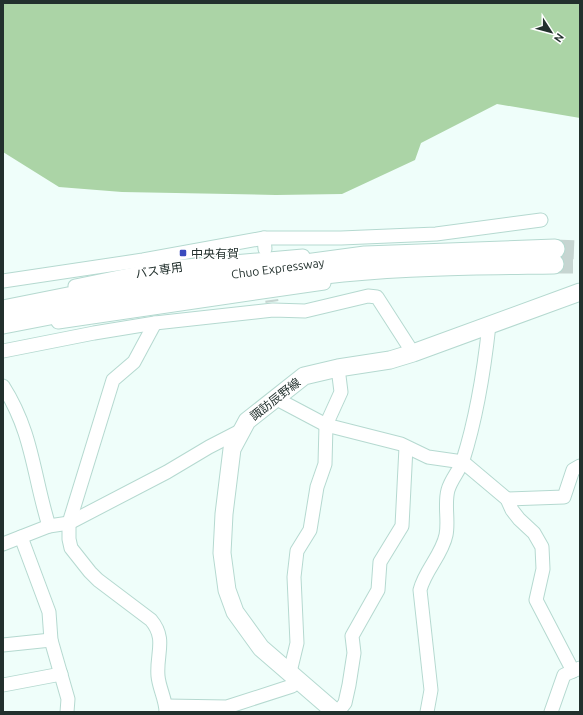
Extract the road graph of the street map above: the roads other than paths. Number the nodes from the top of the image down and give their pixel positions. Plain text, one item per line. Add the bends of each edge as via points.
1 (541, 220) dead end
2 (365, 256) junction
3 (344, 272) junction
4 (3, 281) edge
5 (580, 292) edge
6 (3, 304) edge
7 (3, 310) edge
8 (156, 323) junction
9 (3, 324) edge
10 (488, 325) junction
11 (3, 332) edge
12 (3, 350) edge
13 (413, 353) junction
14 (338, 368) junction
15 (3, 386) edge
16 (274, 398) junction
17 (326, 425) junction
18 (242, 430) junction
19 (406, 447) junction
20 (463, 462) junction
21 (580, 466) edge
22 (507, 499) junction
23 (69, 523) junction
24 (49, 526) junction
25 (21, 537) junction
26 (3, 544) edge
27 (51, 640) junction
28 (3, 645) edge
29 (576, 669) edge
30 (61, 674) junction
31 (295, 676) junction
32 (3, 685) edge
33 (166, 709) edge
34 (67, 712) edge
35 (335, 712) edge
36 (338, 712) edge
37 (427, 712) edge
38 (551, 712) edge

1 - 4 street via 436,234 264,243
2 - 3 highway, Chuo Expressway via 555,256 451,266
2 - 6 street, バス専用 via 342,253 163,268
2 - 7 highway, Chuo Expressway via 88,292
3 - 9 highway, Chuo Expressway via 73,310
3 - 11 street via 336,281
5 - 10 main road, 諏訪辰野線
8 - 12 street
8 - 13 street via 272,306 305,311 368,296 377,297
8 - 23 street via 134,362 113,380
10 - 13 main road, 諏訪辰野線
10 - 20 street via 484,371
13 - 14 main road, 諏訪辰野線 via 390,360
14 - 16 main road, 諏訪辰野線 via 304,376
14 - 17 street via 341,392
15 - 24 street via 23,423
16 - 17 street
16 - 18 main road, 諏訪辰野線 via 247,421
17 - 19 street
17 - 31 street via 325,464 317,487 310,530 298,551 294,577
18 - 23 street
18 - 31 main road, 諏訪辰野線 via 232,449 224,514 222,553 227,590 235,612 261,648
19 - 20 street via 428,457
19 - 36 street via 402,526 380,562 378,590 352,636 354,654 349,684 344,703
20 - 22 street
20 - 37 street via 456,471 448,491 446,536 423,577 420,590 431,690
21 - 22 street via 573,470 564,497
22 - 29 street via 519,519 534,532 542,547 543,569 536,600
23 - 24 street
23 - 33 street via 71,548 90,572 158,628 158,678
24 - 25 street
25 - 26 street
25 - 27 street via 49,612
27 - 28 street
27 - 30 street
29 - 38 street via 564,675
30 - 32 street
30 - 34 street via 68,698
31 - 33 street via 292,686 227,707
31 - 35 main road, 諏訪辰野線

